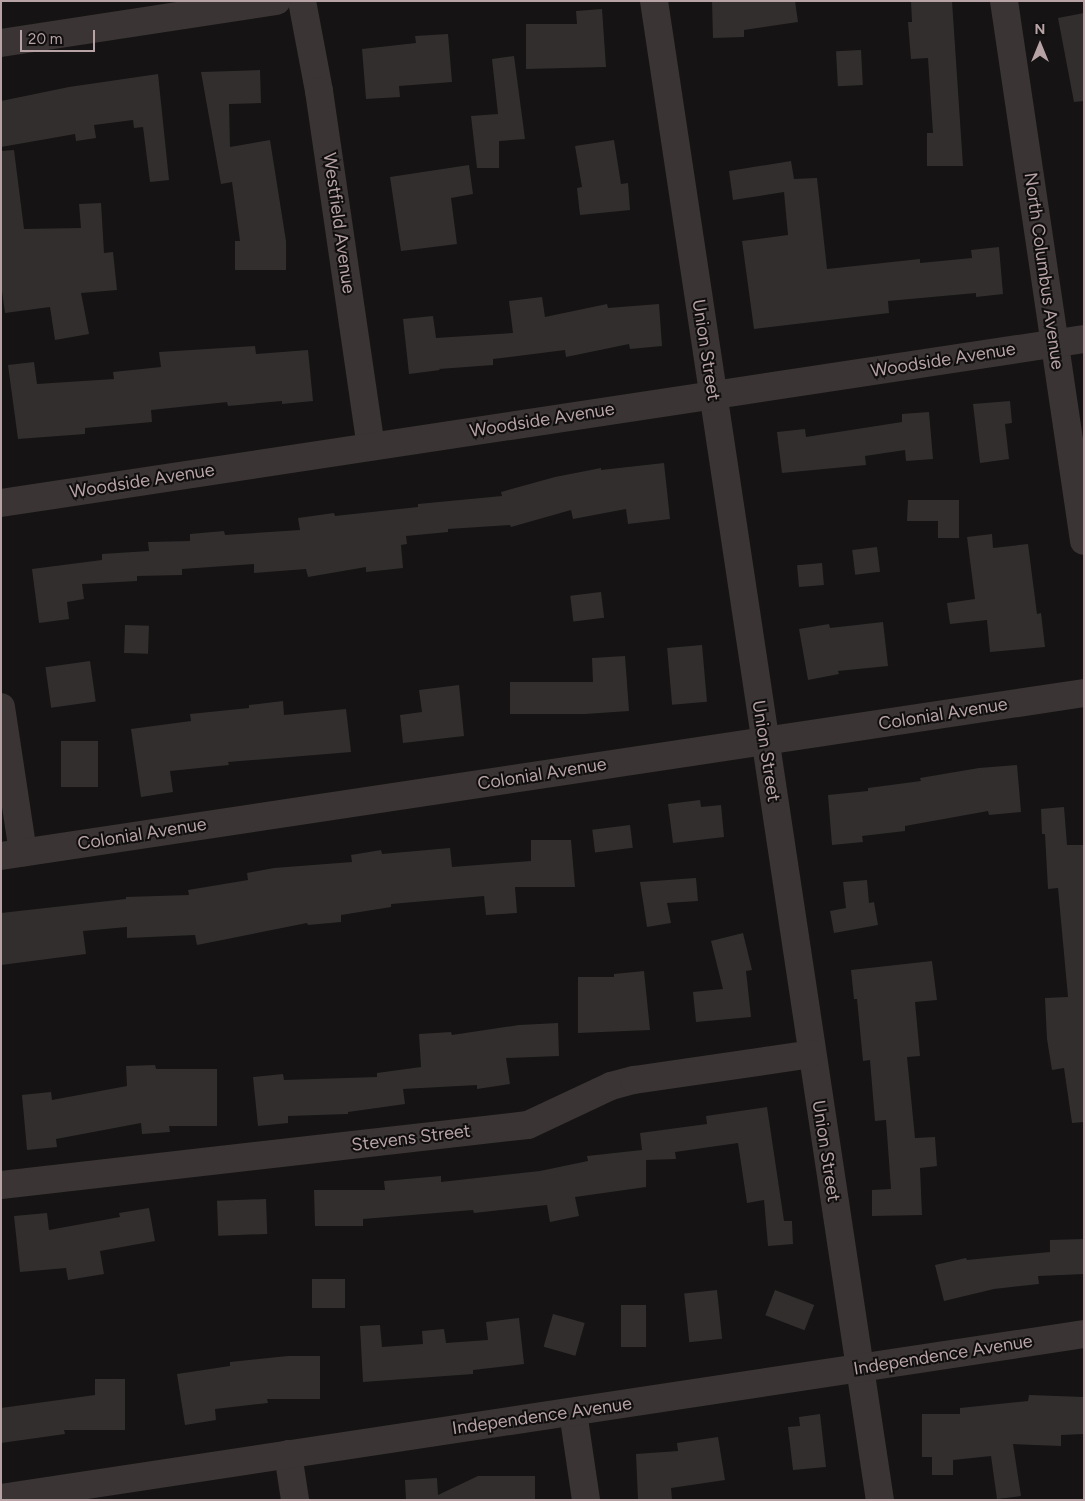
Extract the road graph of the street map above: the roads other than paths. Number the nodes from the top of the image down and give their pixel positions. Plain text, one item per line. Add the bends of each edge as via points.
1 (277, 1) edge
2 (302, 1) edge
3 (654, 1) edge
4 (1004, 1) edge
5 (1, 43) edge
6 (1084, 339) edge
7 (1054, 343) junction
8 (713, 395) junction
9 (371, 446) junction
10 (1, 503) edge
11 (1084, 541) edge
12 (1084, 693) edge
13 (1, 707) edge
14 (764, 741) junction
15 (12, 854) edge
16 (812, 1054) junction
17 (1, 1185) edge
18 (1084, 1334) edge
19 (859, 1368) junction
20 (572, 1412) junction
21 (288, 1454) junction
22 (1, 1498) edge
23 (295, 1500) edge
24 (586, 1500) edge
25 (880, 1500) edge

1 - 5 street
2 - 9 street, Westfield Avenue via 319,91
3 - 8 street, Union Street
4 - 7 street, North Columbus Avenue
6 - 7 street, Woodside Avenue
7 - 8 street, Woodside Avenue
7 - 11 street, North Columbus Avenue
8 - 9 street, Woodside Avenue
8 - 14 street, Union Street
9 - 10 street, Woodside Avenue
12 - 14 street, Colonial Avenue
13 - 15 street
14 - 15 street, Colonial Avenue
14 - 16 street, Union Street
16 - 17 street, Stevens Street via 611,1086 528,1125
16 - 19 street, Union Street
18 - 19 street, Independence Avenue
19 - 20 street, Independence Avenue
19 - 25 street, Union Street
20 - 21 street, Independence Avenue
20 - 24 street
21 - 22 street, Independence Avenue
21 - 23 street

